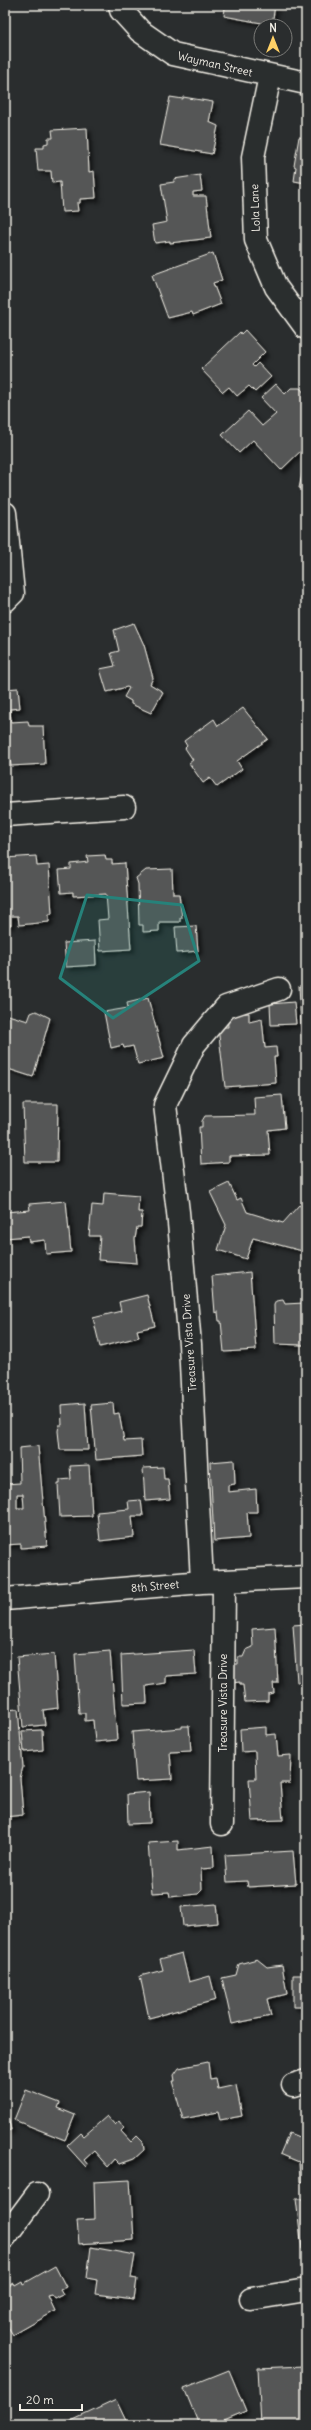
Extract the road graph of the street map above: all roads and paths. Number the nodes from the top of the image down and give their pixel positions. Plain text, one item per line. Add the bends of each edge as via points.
1 (120, 5) edge
2 (270, 76) junction
3 (306, 83) edge
4 (306, 328) edge
5 (5, 513) edge
6 (5, 601) edge
7 (124, 807) dead end
8 (5, 815) edge
9 (279, 989) dead end
10 (306, 1577) edge
11 (202, 1582) junction
12 (224, 1582) junction
13 (5, 1599) edge
14 (222, 1824) dead end
15 (36, 2194) dead end
16 (5, 2237) edge
17 (306, 2290) edge
18 (251, 2299) dead end

1 - 2 street, Wayman Street via 121,10 140,31 173,54
2 - 3 street, Wayman Street
2 - 4 street, Lola Lane via 253,157 256,240 276,287
5 - 6 street via 13,593
7 - 8 street
9 - 11 street, Treasure Vista Drive via 226,1007 194,1045 165,1105 190,1344
10 - 12 street, 8th Street
11 - 12 street, 8th Street
11 - 13 street, 8th Street
12 - 14 street, Treasure Vista Drive
15 - 16 street
17 - 18 street

